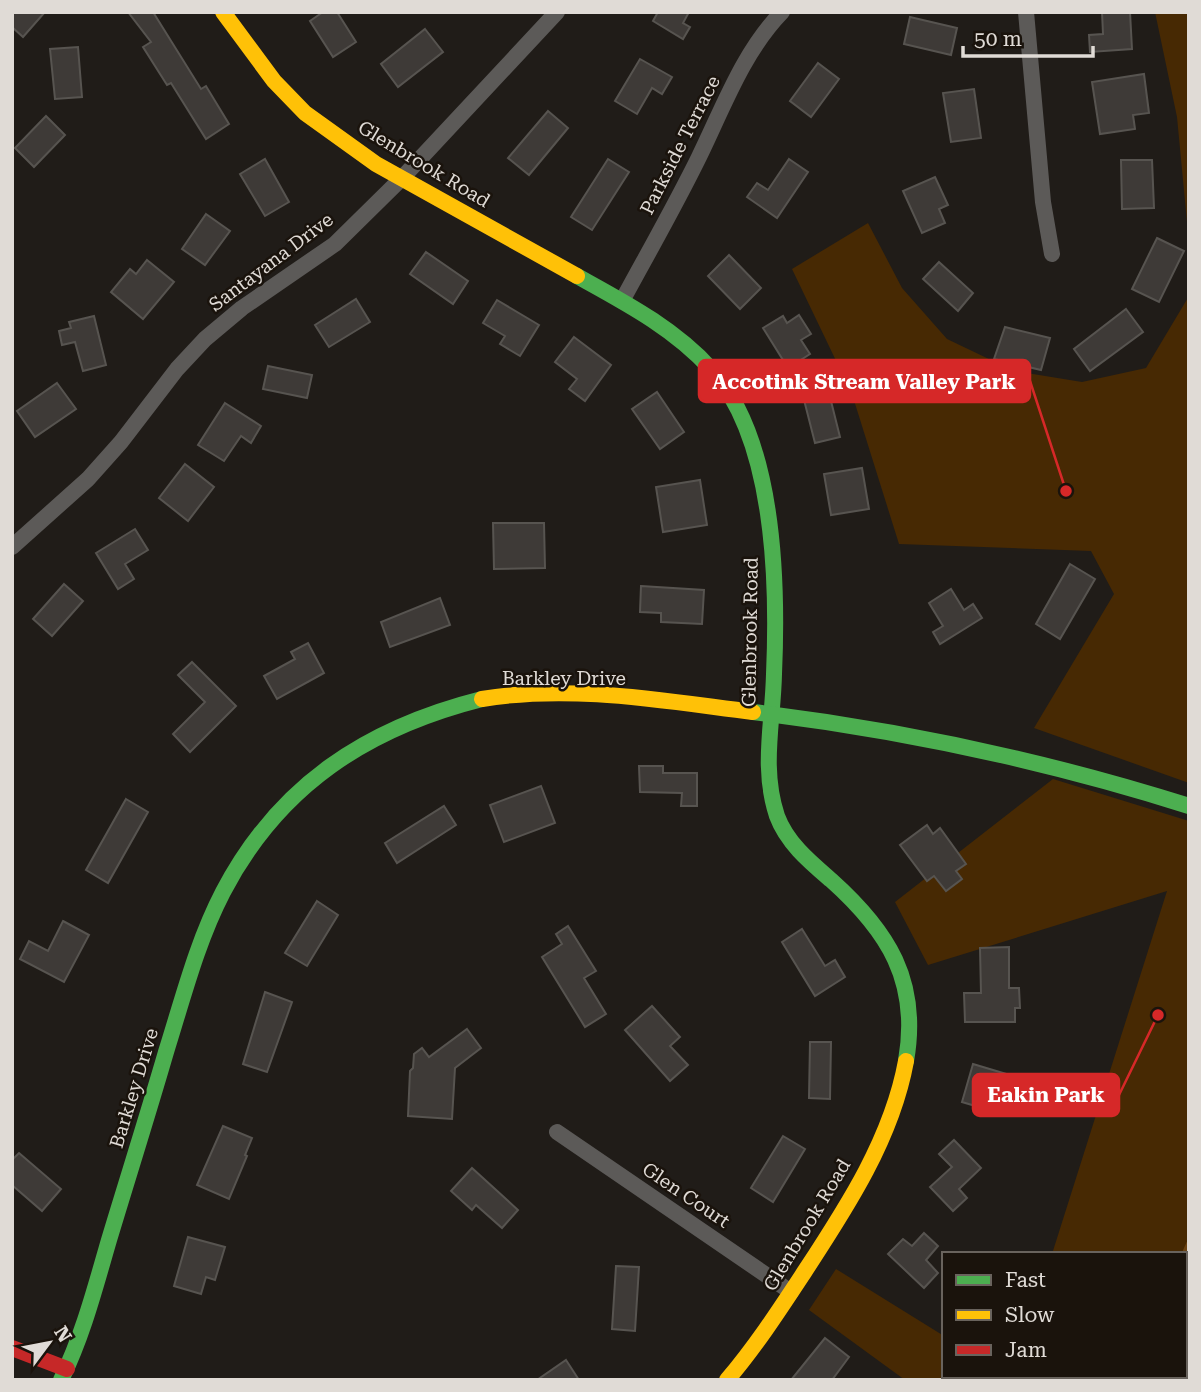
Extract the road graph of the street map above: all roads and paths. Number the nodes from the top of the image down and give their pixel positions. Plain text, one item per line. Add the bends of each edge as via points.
1 (223, 12) edge
2 (557, 12) edge
3 (782, 12) edge
4 (1026, 12) edge
5 (403, 177) junction
6 (1052, 254) dead end
7 (622, 301) junction
8 (12, 547) edge
9 (770, 714) junction
10 (1189, 806) edge
11 (557, 1132) dead end
12 (791, 1293) junction
13 (12, 1348) edge
14 (64, 1374) edge
15 (727, 1380) edge

1 - 5 street, Glenbrook Road via 286,96 376,164
2 - 5 street, Santayana Drive
3 - 7 street, Parkside Terrace via 749,55
4 - 6 street
5 - 7 street, Glenbrook Road
5 - 8 street, Santayana Drive via 335,244 205,339 88,479
7 - 9 street, Glenbrook Road via 710,367 729,391 757,456 775,579
9 - 10 street, Barkley Drive via 894,732 1008,756
9 - 12 street, Glenbrook Road via 765,760 779,820 797,849 882,933 901,976 910,1025 904,1071 886,1128 855,1191
9 - 14 street, Barkley Drive via 586,695 484,699 436,711 387,731 295,794 245,853 206,931 89,1309
11 - 12 street, Glen Court
12 - 15 street, Glenbrook Road
13 - 14 street

